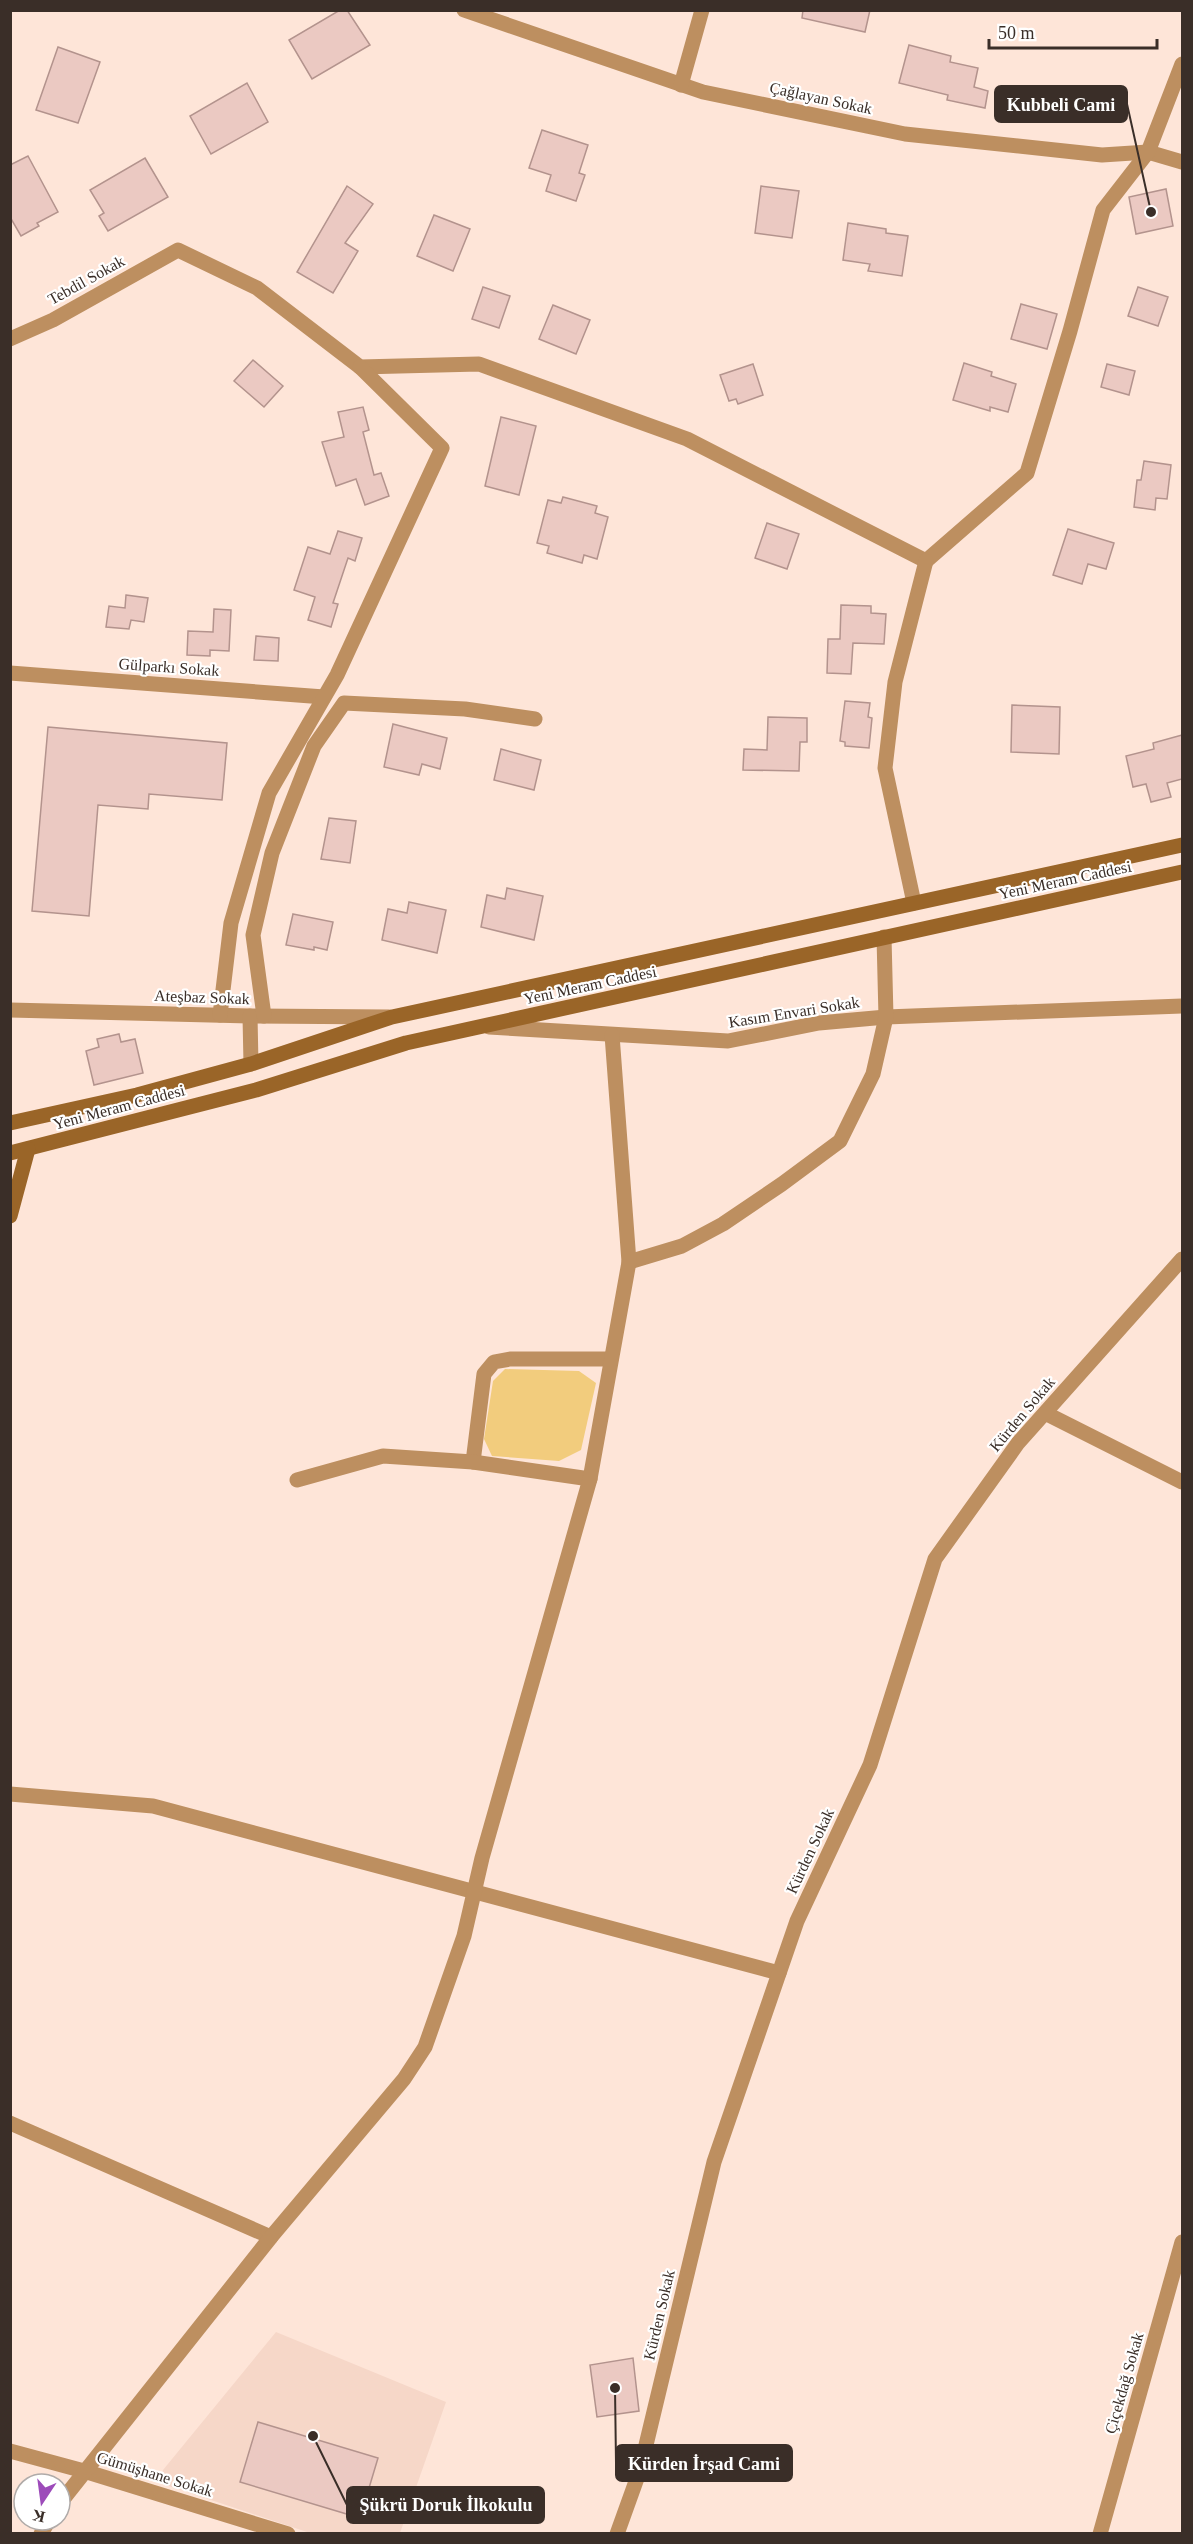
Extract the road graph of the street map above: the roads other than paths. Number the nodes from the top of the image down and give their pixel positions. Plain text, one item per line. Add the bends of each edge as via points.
1 (464, 10) edge
2 (702, 10) edge
3 (1182, 64) edge
4 (681, 85) junction
5 (1148, 152) junction
6 (1182, 162) edge
7 (10, 339) edge
8 (360, 367) junction
9 (926, 561) junction
10 (10, 673) edge
11 (324, 697) junction
12 (535, 719) dead end
13 (1182, 845) edge
14 (1182, 872) edge
15 (914, 903) junction
16 (884, 937) junction
17 (1182, 1006) edge
18 (10, 1010) edge
19 (220, 1015) junction
20 (257, 1016) junction
21 (392, 1017) junction
22 (886, 1017) junction
23 (482, 1027) junction
24 (612, 1035) junction
25 (251, 1064) junction
26 (10, 1123) edge
27 (28, 1149) junction
28 (10, 1153) edge
29 (10, 1216) edge
30 (1182, 1259) edge
31 (629, 1262) junction
32 (611, 1359) junction
33 (1045, 1413) junction
34 (473, 1462) junction
35 (590, 1479) junction
36 (297, 1480) dead end
37 (1182, 1482) edge
38 (10, 1794) edge
39 (475, 1893) junction
40 (779, 1973) junction
41 (10, 2123) edge
42 (272, 2237) junction
43 (1182, 2242) edge
44 (10, 2451) edge
45 (84, 2470) junction
46 (72, 2486) edge
47 (288, 2534) edge
48 (617, 2534) edge
49 (1100, 2534) edge

1 - 4 street, Çağlayan Sokak
2 - 4 street
3 - 5 street
4 - 5 street, Çağlayan Sokak via 905,134 1102,155
5 - 6 street, Çağlayan Sokak
5 - 9 street via 1103,210 1027,473
7 - 8 street, Tebdil Sokak via 178,250 257,288
8 - 9 street via 480,364 687,439
8 - 11 street via 442,448
9 - 15 street via 895,682 885,768
10 - 11 street, Gülparkı Sokak
11 - 19 street via 269,793 231,923
12 - 20 street via 465,709 344,703 314,746 272,853 253,935
13 - 15 main road, Yeni Meram Caddesi
14 - 16 main road, Yeni Meram Caddesi
15 - 21 main road, Yeni Meram Caddesi
16 - 22 street
16 - 23 main road, Yeni Meram Caddesi
17 - 22 street, Kasım Envari Sokak
18 - 19 street, Ateşbaz Sokak
19 - 20 street, Ateşbaz Sokak
20 - 21 street, Ateşbaz Sokak
20 - 25 street
21 - 25 main road, Yeni Meram Caddesi
22 - 24 street, Kasım Envari Sokak via 819,1023 728,1041
22 - 31 street via 873,1074 840,1141 723,1224 682,1246
23 - 24 street, Kasım Envari Sokak
23 - 27 main road, Yeni Meram Caddesi via 406,1043 256,1090
24 - 31 street
25 - 26 main road, Yeni Meram Caddesi via 137,1095
27 - 28 main road, Yeni Meram Caddesi
27 - 29 main road
30 - 33 street, Kürden Sokak
31 - 32 street
32 - 34 street via 494,1362 484,1374
32 - 35 street
33 - 37 street
33 - 40 street, Kürden Sokak via 1018,1443 935,1559 870,1765 797,1921
34 - 35 street
34 - 36 street via 383,1456
35 - 39 street
38 - 39 street via 153,1806
39 - 40 street
39 - 42 street via 425,2047 404,2079
40 - 48 street, Kürden Sokak via 714,2162 640,2470
41 - 42 street
42 - 45 street
43 - 49 street, Çiçekdağ Sokak
44 - 45 street, Gümüşhane Sokak
45 - 46 street
45 - 47 street, Gümüşhane Sokak

